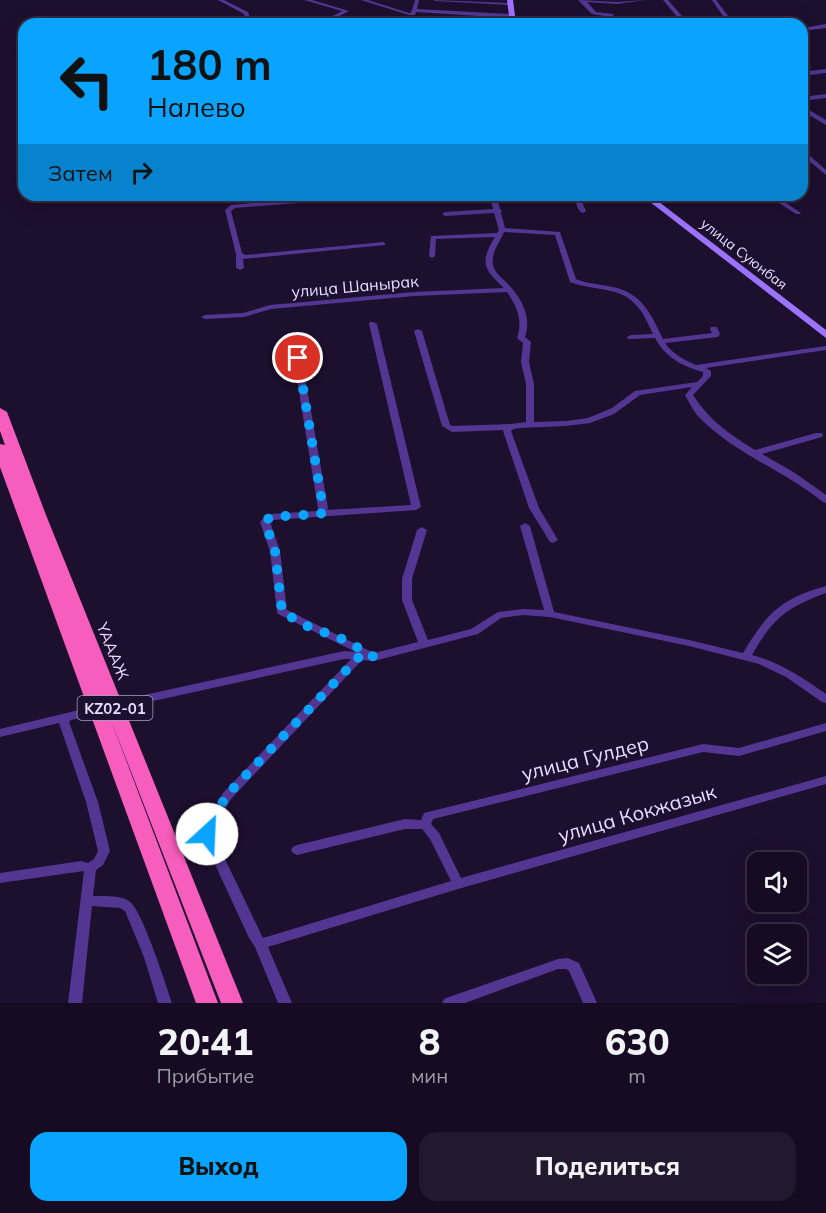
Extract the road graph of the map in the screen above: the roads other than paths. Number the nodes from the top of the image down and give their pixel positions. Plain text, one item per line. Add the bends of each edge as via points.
1 (230, 0) edge
2 (306, 0) edge
3 (363, 0) edge
4 (417, 0) edge
5 (435, 0) edge
6 (580, 0) edge
7 (644, 0) edge
8 (665, 0) edge
9 (714, 0) edge
10 (221, 1) edge
11 (510, 2) edge
12 (611, 3) junction
13 (413, 12) junction
14 (611, 15) joint
15 (512, 16) joint
16 (248, 18) edge
17 (333, 18) edge
18 (681, 18) edge
19 (727, 18) edge
20 (826, 26) edge
21 (808, 29) edge
22 (826, 71) edge
23 (808, 73) edge
24 (826, 96) edge
25 (808, 98) edge
26 (808, 112) edge
27 (826, 123) edge
28 (808, 156) edge
29 (826, 173) edge
30 (296, 201) edge
31 (495, 201) edge
32 (579, 201) edge
33 (653, 201) edge
34 (779, 201) edge
35 (499, 211) junction
36 (583, 211) dead end
37 (798, 213) dead end
38 (445, 214) dead end
39 (501, 232) junction
40 (383, 244) dead end
41 (240, 255) junction
42 (432, 256) dead end
43 (240, 268) dead end
44 (509, 290) junction
45 (205, 317) dead end
46 (373, 324) dead end
47 (714, 329) dead end
48 (418, 331) dead end
49 (826, 335) edge
50 (294, 337) dead end
51 (631, 337) dead end
52 (660, 339) junction
53 (826, 348) edge
54 (694, 368) junction
55 (698, 384) junction
56 (0, 412) edge
57 (530, 425) junction
58 (512, 427) junction
59 (819, 435) dead end
60 (0, 448) edge
61 (756, 453) junction
62 (826, 500) edge
63 (321, 514) junction
64 (525, 526) dead end
65 (422, 530) dead end
66 (553, 540) dead end
67 (826, 589) edge
68 (550, 614) junction
69 (424, 645) junction
70 (360, 656) junction
71 (374, 657) junction
72 (746, 657) junction
73 (826, 699) edge
74 (126, 703) dead end
75 (83, 713) dead end
76 (67, 717) junction
77 (826, 727) edge
78 (0, 733) edge
79 (826, 780) edge
80 (425, 825) junction
81 (297, 850) dead end
82 (90, 868) junction
83 (0, 878) edge
84 (458, 884) junction
85 (86, 900) junction
86 (260, 944) junction
87 (75, 1003) edge
88 (165, 1003) edge
89 (207, 1003) edge
90 (232, 1003) edge
91 (285, 1003) edge
92 (449, 1003) edge
93 (590, 1003) edge

1 - 10 street
2 - 17 street via 347,11
3 - 13 street
4 - 13 street
5 - 11 street
6 - 12 street
6 - 14 street via 591,12
7 - 12 street
8 - 18 street
9 - 19 street
10 - 16 street via 246,13
11 - 15 main road
12 - 14 street
13 - 15 street
20 - 21 street
22 - 23 street
24 - 25 street
26 - 27 street
28 - 29 street
30 - 41 street via 233,206 228,210
31 - 35 street
32 - 36 street
33 - 49 main road, улица Суюнбая
34 - 37 street
35 - 38 street
35 - 39 street
39 - 42 street via 433,237
39 - 44 street via 491,248 490,271
39 - 52 street via 558,233 573,280 628,294 651,319
40 - 41 street
41 - 43 street
44 - 45 street, улица Шанырак via 414,294
44 - 57 street via 526,328 521,338 527,342
46 - 63 street via 416,507
47 - 52 street via 715,335
48 - 58 street via 446,426
50 - 63 street
51 - 52 street
52 - 54 street via 673,357
53 - 54 street
54 - 55 street via 708,374
55 - 57 street via 638,393 612,412 594,419
55 - 61 street via 690,398 709,422
56 - 90 highway, ҮАААЖ / KZ02-01
57 - 58 street
58 - 66 street via 507,431 534,508
59 - 61 street
60 - 89 highway, KZ02-01
61 - 62 street
63 - 71 street via 270,517 265,522 275,551 282,612
64 - 68 street
65 - 69 street via 407,579 408,600
67 - 72 street via 788,603 766,622
68 - 69 street via 498,615 474,632
68 - 72 street
69 - 71 street
70 - 71 street
70 - 74 street via 344,655
70 - 86 street via 227,795 211,821 207,834
72 - 73 street via 776,666
75 - 76 street
76 - 78 street
76 - 82 street via 65,728 92,802 104,850 99,862
77 - 80 street, улица Гулдер via 739,752 703,748 428,816
79 - 84 street, улица Кокжазык
80 - 81 street via 405,824
80 - 84 street via 435,836
82 - 83 street
82 - 85 street
84 - 86 street, улица Кокжазык
85 - 87 street
85 - 88 street via 123,903 130,908
86 - 91 street
92 - 93 street via 568,963

